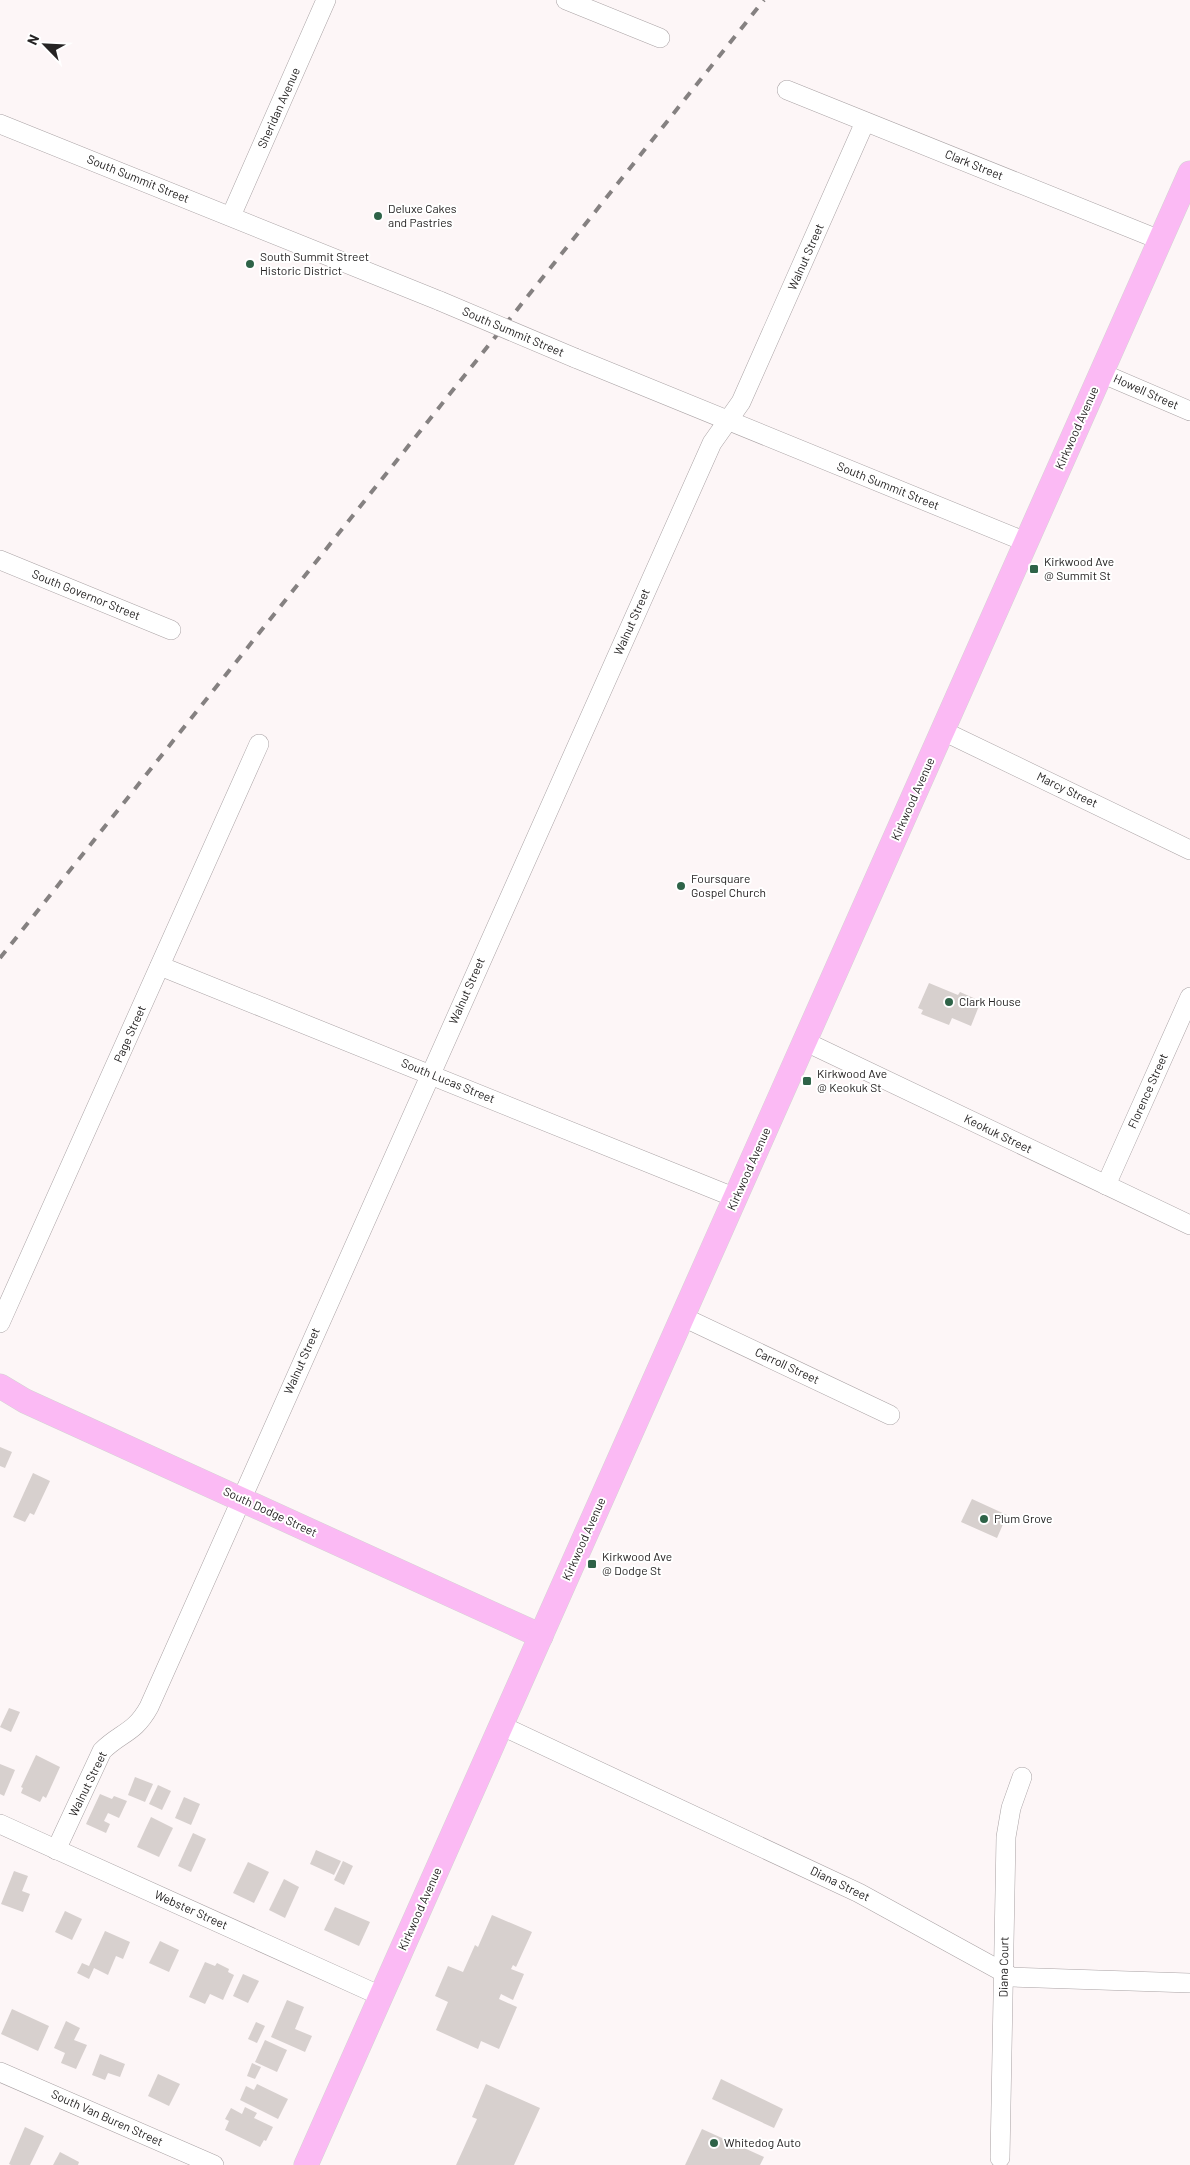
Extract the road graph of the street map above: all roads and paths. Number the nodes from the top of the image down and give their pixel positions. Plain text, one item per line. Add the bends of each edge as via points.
1 (326, 0) edge
2 (566, 0) edge
3 (660, 38) dead end
4 (787, 90) dead end
5 (865, 122) junction
6 (0, 124) edge
7 (1190, 173) edge
8 (231, 216) junction
9 (1160, 240) junction
10 (1101, 373) junction
11 (1190, 411) edge
12 (728, 421) junction
13 (1026, 542) junction
14 (0, 560) edge
15 (171, 630) dead end
16 (943, 731) junction
17 (259, 744) dead end
18 (1190, 850) edge
19 (160, 966) junction
20 (1190, 997) edge
21 (806, 1042) junction
22 (430, 1074) junction
23 (1106, 1185) junction
24 (736, 1198) junction
25 (1190, 1225) edge
26 (683, 1317) junction
27 (0, 1323) edge
28 (0, 1386) edge
29 (890, 1415) dead end
30 (242, 1499) junction
31 (541, 1636) junction
32 (502, 1726) junction
33 (1022, 1777) dead end
34 (0, 1824) edge
35 (56, 1850) junction
36 (1004, 1972) junction
37 (1190, 1983) edge
38 (381, 1996) junction
39 (0, 2072) edge
40 (1000, 2158) dead end
41 (214, 2165) edge
42 (306, 2165) edge

1 - 8 street, Sheridan Avenue
2 - 3 street
4 - 5 street, Clark Street
5 - 9 street, Clark Street
5 - 12 street, Walnut Street via 741,402
6 - 8 street, South Summit Street
7 - 9 main road, Kirkwood Avenue
8 - 12 street, South Summit Street, bridge
9 - 10 main road, Kirkwood Avenue
10 - 11 street, Howell Street
10 - 13 main road, Kirkwood Avenue
12 - 13 street, South Summit Street
12 - 22 street, Walnut Street via 712,443
13 - 16 main road, Kirkwood Avenue
14 - 15 street, South Governor Street
16 - 18 street, Marcy Street
16 - 21 main road, Kirkwood Avenue
17 - 19 street, Page Street
19 - 22 street, South Lucas Street
19 - 27 street, Page Street
20 - 23 street, Florence Street
21 - 23 street, Keokuk Street
21 - 24 main road, Kirkwood Avenue
22 - 24 street, South Lucas Street
22 - 30 street, Walnut Street
23 - 25 street, Keokuk Street
24 - 26 main road, Kirkwood Avenue
26 - 29 street, Carroll Street
26 - 31 main road, Kirkwood Avenue
28 - 30 main road, South Dodge Street via 25,1401
30 - 31 main road, South Dodge Street
30 - 35 street, Walnut Street via 149,1707 131,1731 102,1751
31 - 32 main road, Kirkwood Avenue
32 - 36 street, Diana Street via 859,1893
32 - 38 main road, Kirkwood Avenue
33 - 36 street, Diana Court via 1006,1837
34 - 35 street, Webster Street
35 - 38 street, Webster Street
36 - 37 street, Diana Street via 1012,1977
36 - 40 street, Diana Court
38 - 42 main road, Kirkwood Avenue
39 - 41 street, South Van Buren Street

